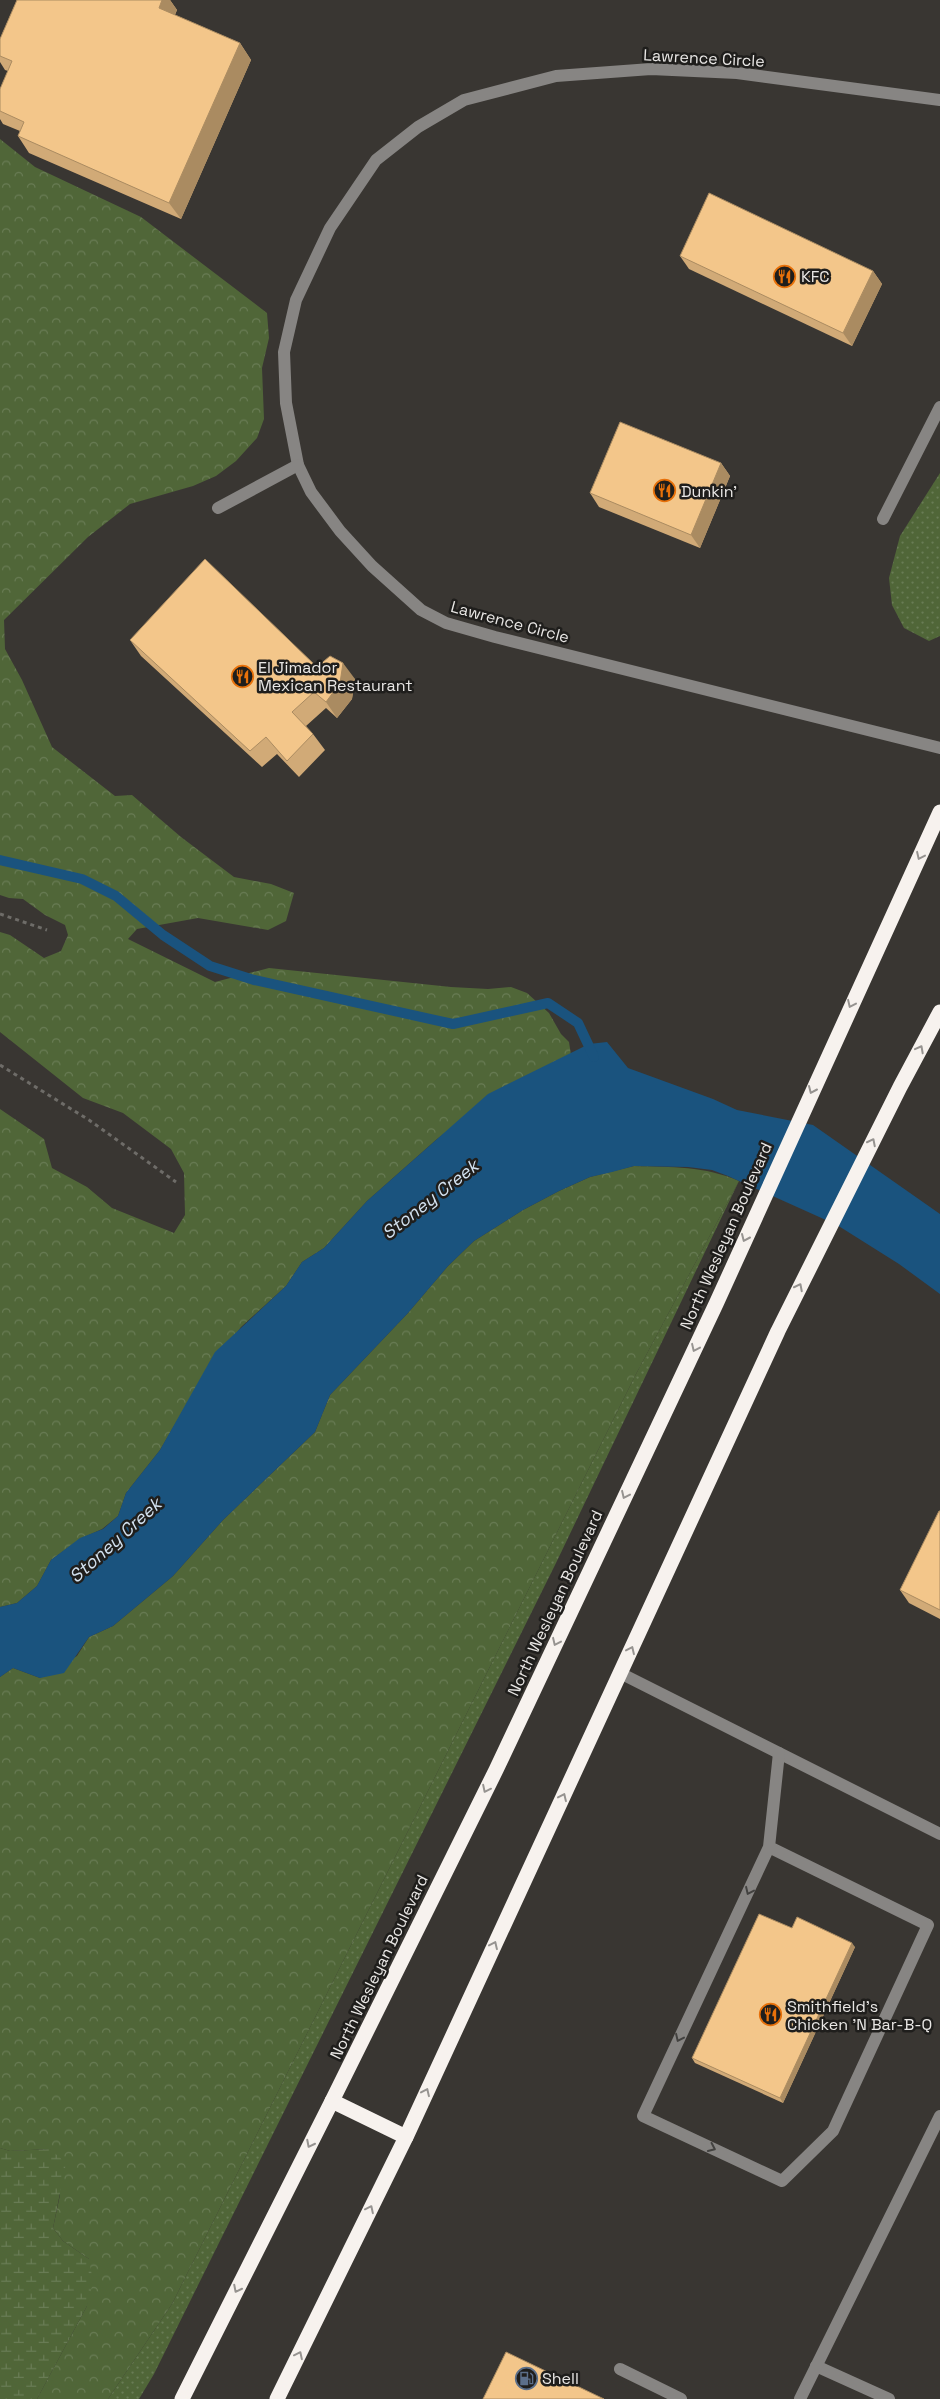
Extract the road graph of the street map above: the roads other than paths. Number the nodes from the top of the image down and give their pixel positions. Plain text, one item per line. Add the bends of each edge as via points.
1 (940, 100) edge
2 (940, 407) edge
3 (298, 465) junction
4 (218, 508) dead end
5 (883, 519) dead end
6 (940, 748) edge
7 (940, 812) edge
8 (940, 1012) edge
9 (620, 1673) junction
10 (779, 1753) junction
11 (940, 1834) edge
12 (769, 1847) junction
13 (332, 2101) junction
14 (940, 2116) edge
15 (406, 2137) junction
16 (816, 2366) junction
17 (620, 2369) dead end
18 (182, 2399) edge
19 (277, 2399) edge
20 (682, 2399) edge
21 (800, 2399) edge
22 (889, 2399) edge

1 - 3 street, Lawrence Circle via 737,73 651,69 556,76 464,100 418,127 376,160 330,228 296,300 284,352 286,403
2 - 5 street
3 - 4 street
3 - 6 street, Lawrence Circle via 311,492 372,566 421,610 446,623
7 -> 13 highway, North Wesleyan Boulevard via 716,1304 496,1770
9 -> 8 highway via 778,1331
9 - 10 street
15 -> 9 highway
10 - 11 street
10 - 12 street
12 -> 12 street via 642,2116 782,2181 832,2131 928,1925
13 - 15 highway
13 -> 18 highway, North Wesleyan Boulevard
14 - 16 street
19 -> 15 highway
16 - 21 street
16 - 22 street
17 - 20 street

